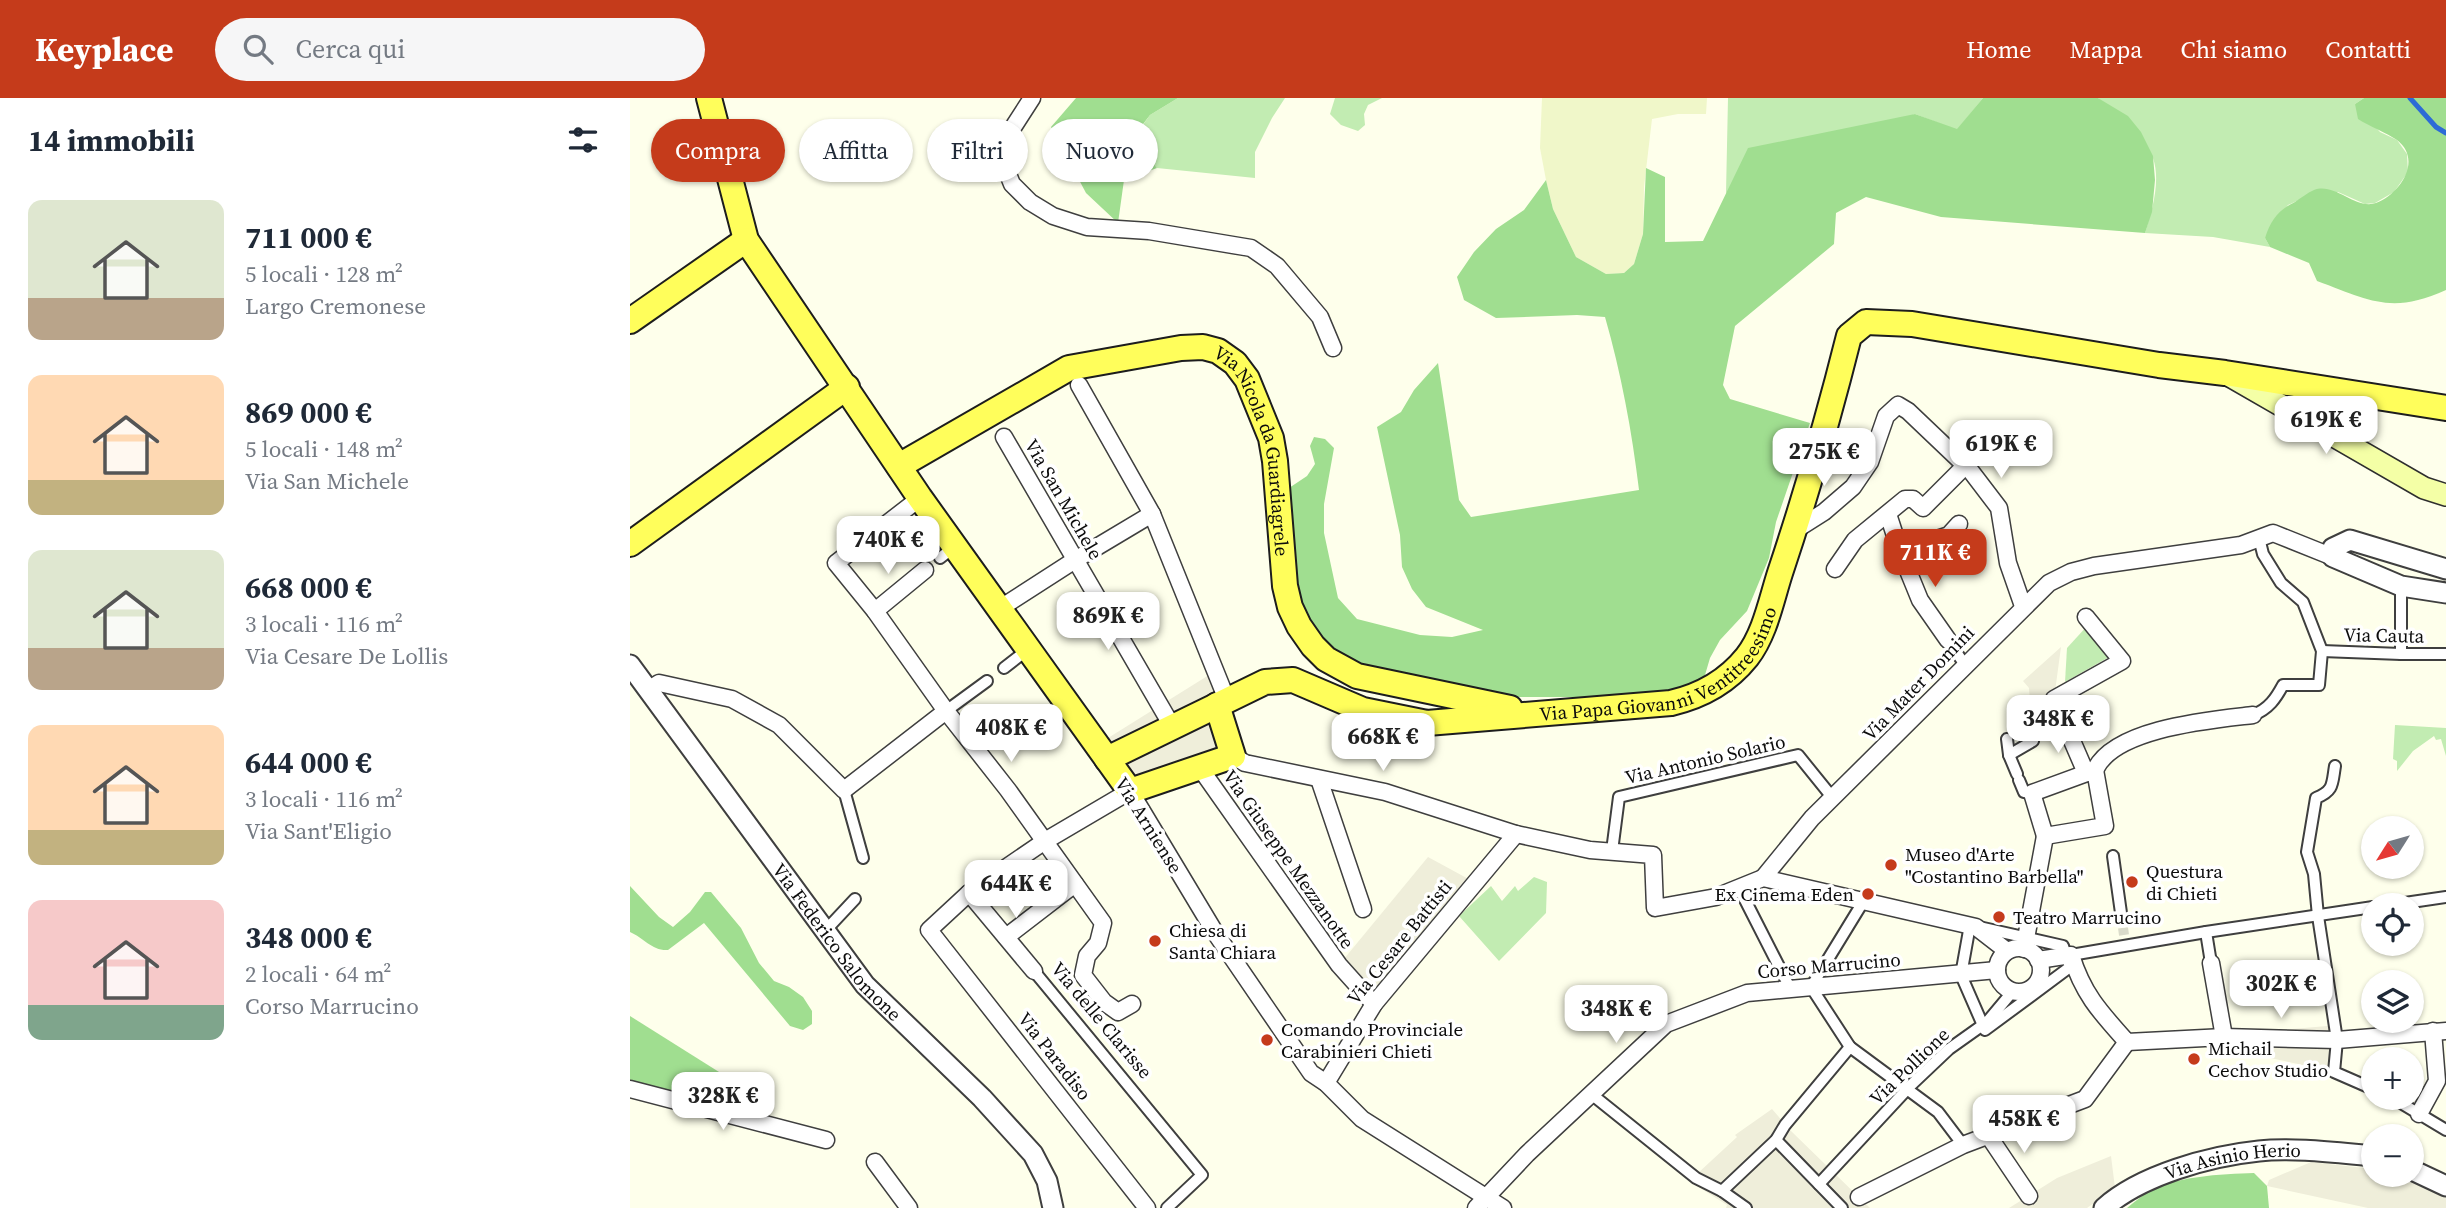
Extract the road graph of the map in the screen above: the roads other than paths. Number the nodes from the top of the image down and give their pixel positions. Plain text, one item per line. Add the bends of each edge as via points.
1 (709, 98) edge
2 (1032, 98) edge
3 (746, 240) junction
4 (630, 321) edge
5 (1333, 348) dead end
6 (2225, 373) junction
7 (1079, 385) dead end
8 (847, 387) junction
9 (2446, 408) edge
10 (1004, 437) dead end
11 (899, 466) junction
12 (1965, 466) junction
13 (2446, 495) edge
14 (920, 498) junction
15 (1152, 514) junction
16 (1888, 514) junction
17 (1959, 524) dead end
18 (1794, 531) junction
19 (2259, 538) junction
20 (630, 544) edge
21 (1900, 551) junction
22 (2333, 557) junction
23 (1075, 560) junction
24 (1835, 569) dead end
25 (2446, 569) edge
26 (925, 570) dead end
27 (2401, 586) junction
28 (2446, 593) edge
29 (2023, 606) junction
30 (999, 609) junction
31 (875, 611) junction
32 (2086, 617) dead end
33 (1948, 640) joint
34 (1027, 650) junction
35 (2322, 651) junction
36 (2446, 653) edge
37 (2401, 654) junction
38 (630, 665) edge
39 (1965, 665) junction
40 (1004, 668) dead end
41 (987, 681) dead end
42 (648, 690) junction
43 (1222, 703) junction
44 (946, 710) junction
45 (1550, 713) junction
46 (2253, 715) joint
47 (1172, 726) junction
48 (2007, 739) dead end
49 (2033, 741) dead end
50 (2010, 755) junction
51 (1233, 756) junction
52 (1107, 759) junction
53 (2335, 766) dead end
54 (1200, 768) junction
55 (2090, 772) junction
56 (1319, 779) junction
57 (844, 790) junction
58 (1130, 791) junction
59 (2028, 792) junction
60 (1832, 797) junction
61 (1516, 834) junction
62 (2045, 836) junction
63 (1045, 841) junction
64 (1612, 851) junction
65 (2113, 856) dead end
66 (863, 858) dead end
67 (1763, 878) junction
68 (1076, 884) junction
69 (1739, 888) junction
70 (969, 893) junction
71 (2446, 897) edge
72 (855, 899) dead end
73 (2424, 900) edge
74 (1863, 902) junction
75 (1363, 909) dead end
76 (2361, 909) edge
77 (2121, 914) tunnel mouth
78 (2318, 916) junction
79 (1970, 925) junction
80 (825, 931) junction
81 (2206, 932) junction
82 (2124, 935) tunnel mouth
83 (1006, 937) junction
84 (2019, 946) junction
85 (2125, 947) junction
86 (2069, 956) junction
87 (2038, 960) junction
88 (2211, 963) joint
89 (1997, 970) junction
90 (1034, 971) joint
91 (1961, 975) junction
92 (1811, 987) junction
93 (1790, 988) junction
94 (2013, 991) junction
95 (1132, 1004) dead end
96 (1374, 1004) junction
97 (1983, 1024) junction
98 (2440, 1031) edge
99 (2224, 1037) junction
100 (2337, 1040) junction
101 (2127, 1042) junction
102 (1850, 1047) junction
103 (1326, 1083) junction
104 (2361, 1084) edge
105 (630, 1089) edge
106 (1908, 1089) junction
107 (1590, 1093) junction
108 (2412, 1110) edge
109 (2419, 1114) junction
110 (2446, 1130) edge
111 (1988, 1135) junction
112 (826, 1140) dead end
113 (1776, 1140) junction
114 (1963, 1145) junction
115 (2361, 1155) edge
116 (875, 1163) dead end
117 (2424, 1176) edge
118 (1819, 1184) junction
119 (2446, 1186) edge
120 (1722, 1191) junction
121 (2029, 1196) dead end
122 (1859, 1197) joint
123 (1482, 1202) edge
124 (1842, 1207) edge
125 (909, 1208) edge
126 (1053, 1208) edge
127 (1147, 1208) edge
128 (1167, 1208) edge
129 (1503, 1208) edge
130 (1746, 1208) edge
131 (2104, 1208) edge

1 - 3 main road, Via Arniense
2 - 5 street via 1012,129 1004,158 1012,184 1030,202 1053,216 1087,227 1149,231 1251,248 1277,267 1320,317
3 - 4 main road
3 - 8 main road, Via Arniense
6 - 9 main road, Via Papa Giovanni Ventitreesimo
6 - 13 main road via 2418,485
6 - 18 main road, Via Papa Giovanni Ventitreesimo via 1948,328 1866,322 1849,336
7 - 15 street
8 - 11 main road, Via Arniense
8 - 20 main road
10 - 23 street, Via San Michele
11 - 14 main road, Via Arniense
11 - 45 main road, Via Nicola da Guardiagrele via 1069,368 1181,348 1218,351 1247,379 1271,438 1285,586 1294,617 1313,646 1357,676
12 - 16 street via 1923,508 1904,497
12 - 18 street via 1898,405 1885,416 1874,466 1824,512
12 - 29 street via 1999,508 2008,564
14 - 30 main road, Via Arniense via 947,553
14 - 31 street via 836,563
15 - 23 street
15 - 43 street
16 - 21 street
16 - 24 street via 1855,540
17 - 21 street via 1949,535
18 - 45 main road, Via Papa Giovanni Ventitreesimo via 1758,642 1730,676 1711,689 1671,703
19 - 22 street, Via Mater Domini via 2273,533
19 - 29 street, Via Mater Domini via 2241,545 2071,572 2049,583
19 - 35 street via 2281,583 2303,603
21 - 33 street via 1920,600
22 - 25 street via 2333,548 2350,540
22 - 27 street
23 - 30 street
23 - 47 street, Via San Michele
26 - 31 street
27 - 28 street
27 - 37 street
29 - 39 street, Via Mater Domini
30 - 34 main road, Via Arniense
31 - 44 street
32 - 55 street via 2122,661 2054,699
33 - 39 street
34 - 40 street
34 - 52 main road, Via Arniense
35 - 37 street, Via Cauta
35 - 46 street via 2319,685 2283,685 2275,700
36 - 37 street, Via Cauta
38 - 42 street, Via Federico Salomone
39 - 60 street, Via Mater Domini
41 - 44 street
42 - 57 street via 659,682 732,699 779,725
42 - 80 street, Via Federico Salomone
43 - 45 main road, Via Papa Giovanni Ventitreesimo via 1265,682 1293,680 1363,710 1427,723
43 - 47 main road, Via Papa Giovanni Ventitreesimo
43 - 51 main road
44 - 57 street
44 - 63 street
46 - 55 street via 2146,732 2101,758
47 - 52 main road, Via Papa Giovanni Ventitreesimo
48 - 50 street
49 - 50 street
50 - 59 street
51 - 54 main road
51 - 56 street via 1245,763
52 - 58 main road, Via Arniense
53 - 78 street via 2330,790 2316,798 2307,852
54 - 58 main road
54 - 96 street, Via Giuseppe Mezzanotte via 1339,965
55 - 59 street
55 - 62 street via 2105,826
56 - 61 street via 1385,792
56 - 75 street
57 - 66 street
58 - 63 street
58 - 103 street, Via Arniense via 1224,946 1302,1062
59 - 62 street
60 - 64 street, Via Antonio Solario via 1798,755 1619,797
60 - 67 street, Via Mater Domini
61 - 64 street
61 - 96 street, Via Cesare Battisti
62 - 84 street
63 - 68 street
63 - 70 street
64 - 69 street via 1653,855 1655,908
65 - 77 street
67 - 69 street
67 - 74 street
68 - 83 street
68 - 95 street via 1103,923 1083,975 1118,1012
69 - 93 street
70 - 83 street, Via delle Clarisse
70 - 127 street, Via Paradiso via 929,930
71 - 73 street
72 - 80 street
74 - 79 street
74 - 92 street
76 - 78 street
78 - 81 street
78 - 100 street
79 - 84 street
79 - 84 street
79 - 91 street
80 - 126 street, Via Federico Salomone via 865,985 1033,1154 1047,1181
81 - 85 street
81 - 88 street
82 - 85 street
83 - 90 street, Via delle Clarisse
84 - 86 street via 2063,946
84 - 87 street
84 - 89 street via 2002,956
85 - 86 street
86 - 87 street
86 - 97 street via 2070,967 1985,1030
86 - 101 street via 2094,1005
87 - 94 street via 2038,981 2027,990
88 - 99 street
89 - 91 street, Corso Marrucino
89 - 94 street via 2002,983
90 - 128 street, Via delle Clarisse via 1202,1175
91 - 92 street, Corso Marrucino
91 - 97 street
92 - 93 street, Corso Marrucino
92 - 102 street
93 - 107 street, Corso Marrucino via 1747,993 1666,1024
94 - 97 street, Via Pollione
96 - 103 street, Via Cesare Battisti
97 - 106 street, Via Pollione
98 - 100 street
98 - 109 street via 2437,1081
99 - 100 street
99 - 101 street
100 - 104 street via 2334,1072
101 - 111 street via 2085,1099
102 - 106 street
102 - 113 street
103 - 123 street, Via Arniense via 1363,1119
105 - 112 street
106 - 114 street via 1938,1112
106 - 118 street, Via Pollione
107 - 120 street via 1696,1178
107 - 123 street, Corso Marrucino
108 - 109 street
109 - 110 street
111 - 114 street
111 - 121 street
113 - 118 street
113 - 120 street
114 - 122 street
115 - 131 street, Via Asinio Herio via 2260,1150 2180,1167
116 - 125 street
117 - 119 street
118 - 124 street
120 - 130 street
122 - 124 street
123 - 129 street, Via Arniense

